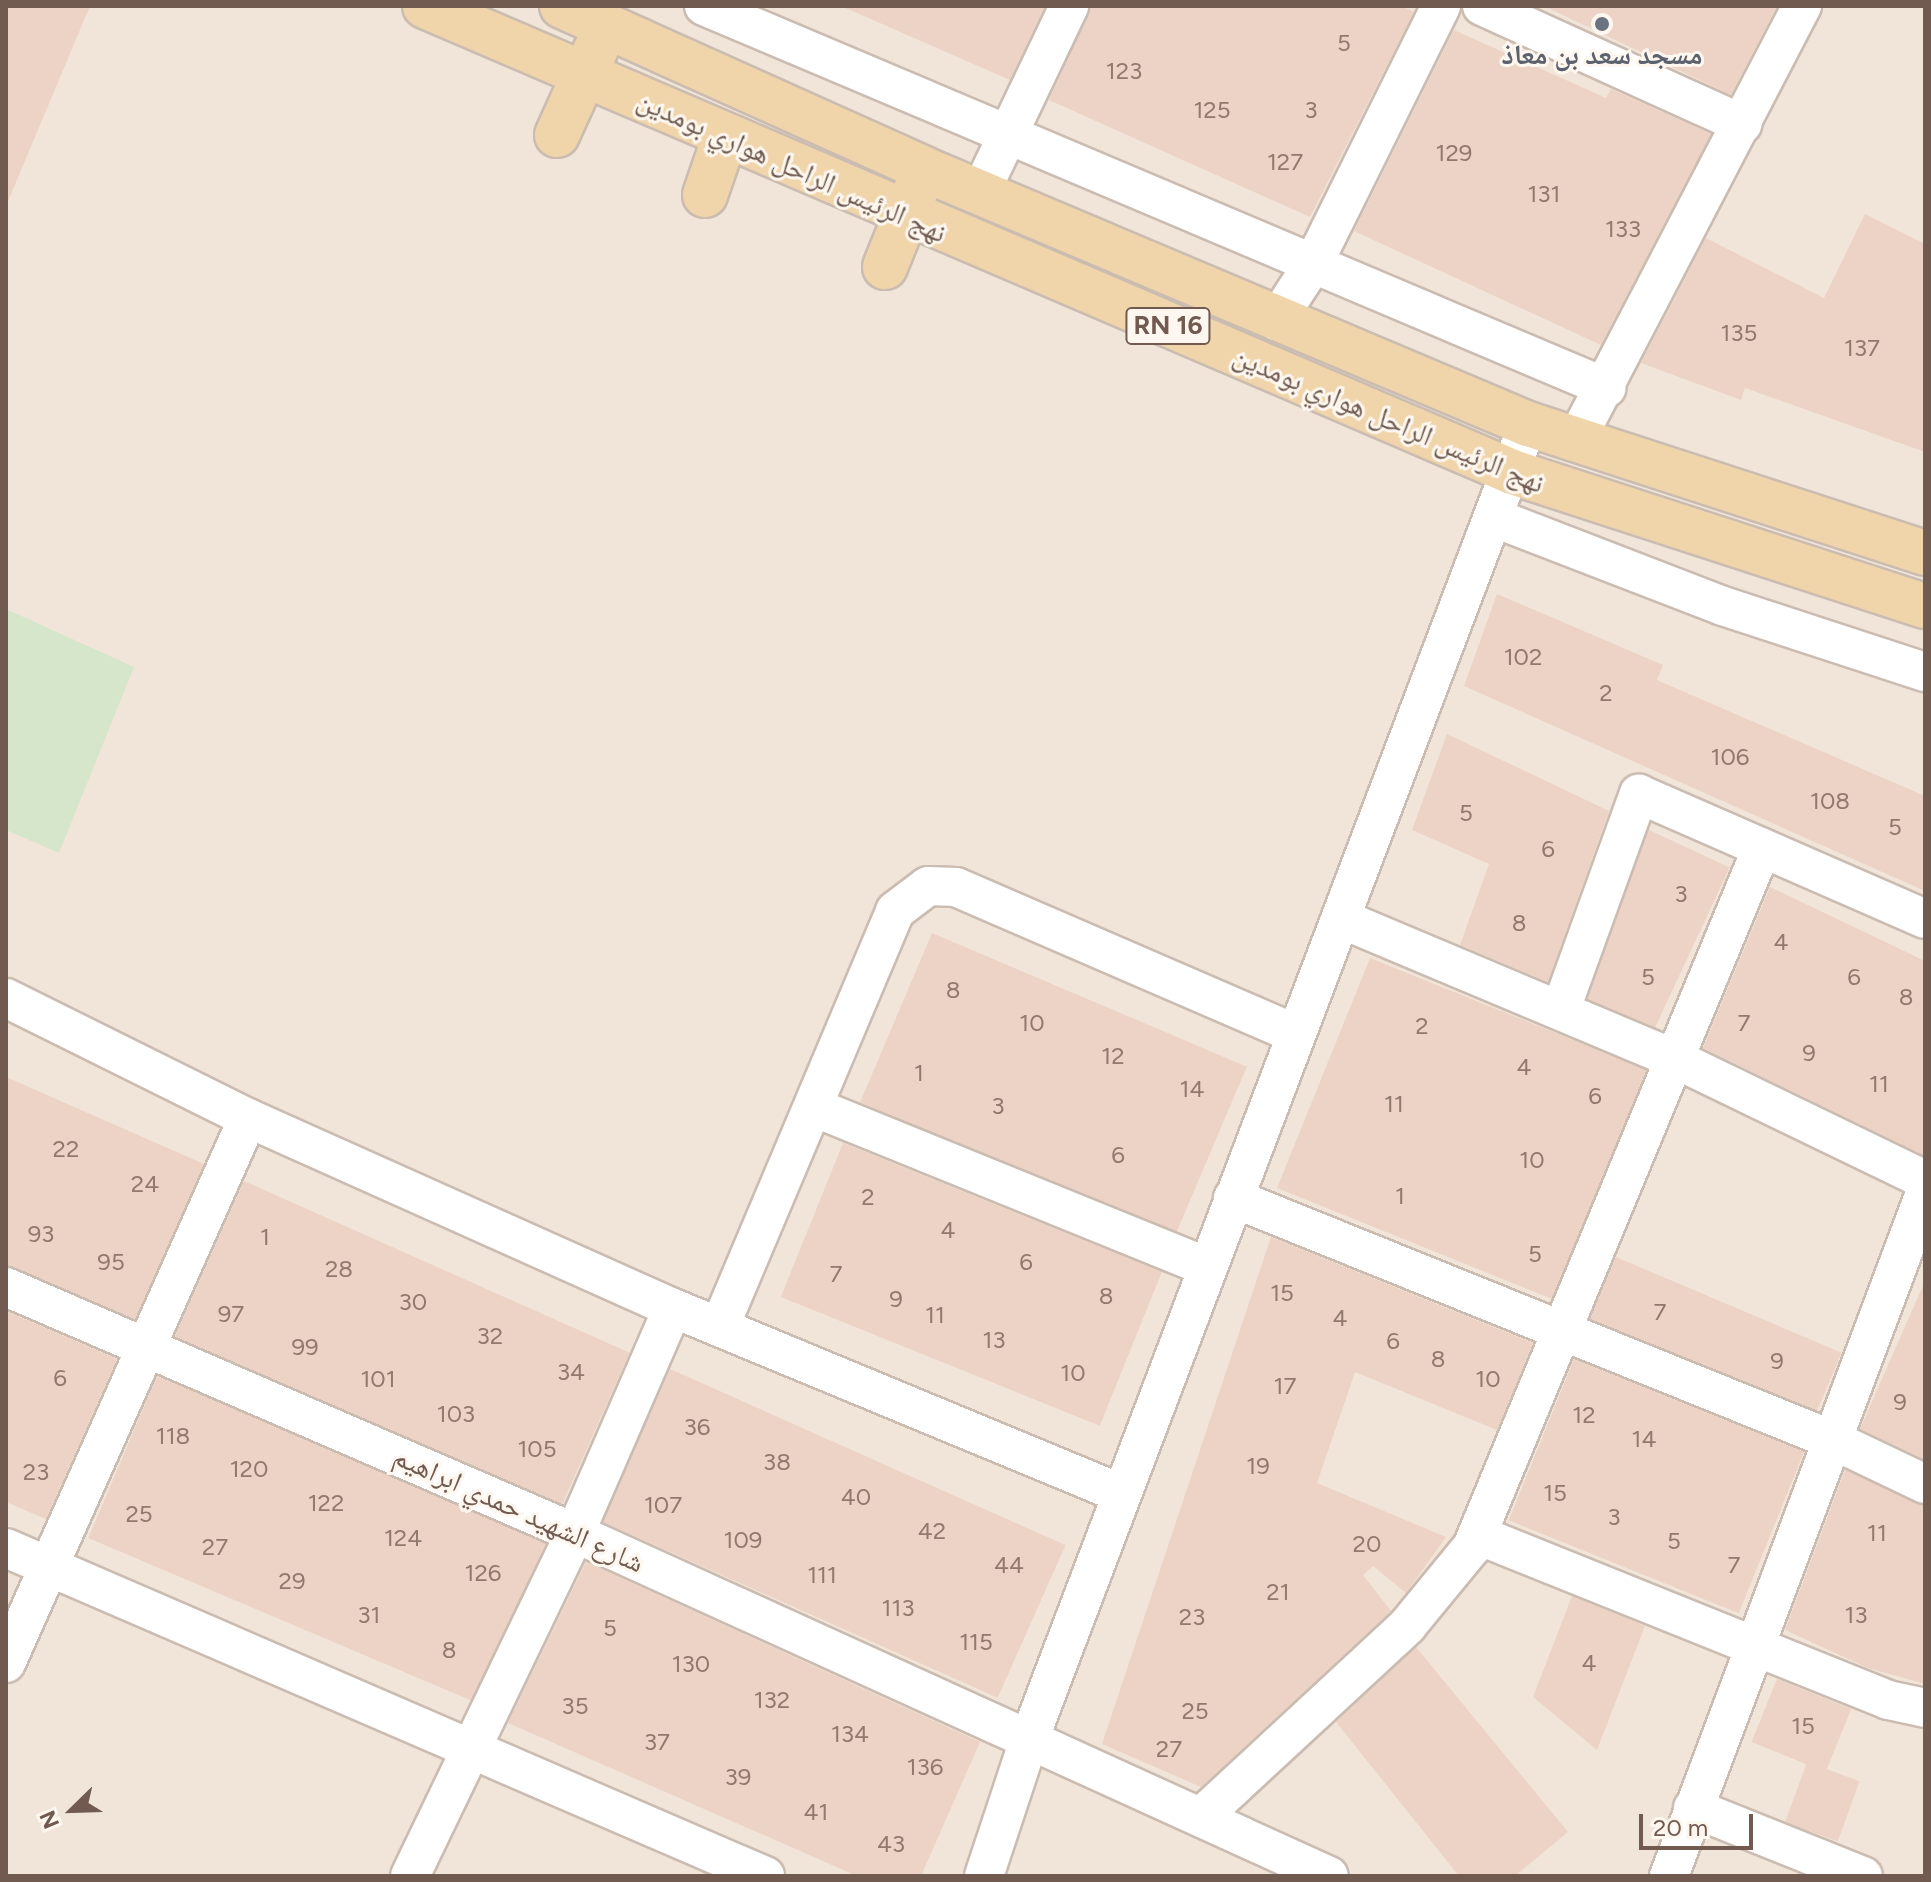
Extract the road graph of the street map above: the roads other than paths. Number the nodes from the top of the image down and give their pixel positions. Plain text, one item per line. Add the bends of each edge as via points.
1 (425, 6) edge
2 (562, 6) edge
3 (1069, 6) edge
4 (1441, 6) edge
5 (1482, 6) edge
6 (1802, 6) edge
7 (707, 7) edge
8 (607, 27) junction
9 (683, 62) junction
10 (583, 75) junction
11 (1742, 124) junction
12 (557, 135) dead end
13 (1004, 136) junction
14 (725, 137) junction
15 (924, 169) junction
16 (980, 193) junction
17 (705, 195) dead end
18 (905, 216) junction
19 (1313, 264) junction
20 (885, 267) dead end
21 (1276, 321) junction
22 (1607, 388) junction
23 (1528, 424) junction
24 (1575, 442) junction
25 (1512, 472) junction
26 (1495, 518) junction
27 (1925, 553) edge
28 (1925, 606) edge
29 (1925, 672) edge
30 (1762, 848) junction
31 (1925, 919) edge
32 (1344, 920) junction
33 (6, 998) edge
34 (1561, 1009) junction
35 (1295, 1034) junction
36 (1675, 1059) junction
37 (816, 1108) junction
38 (248, 1118) junction
39 (1925, 1180) edge
40 (1925, 1193) edge
41 (1233, 1198) junction
42 (1208, 1267) junction
43 (6, 1287) edge
44 (673, 1308) junction
45 (720, 1326) junction
46 (1564, 1333) junction
47 (144, 1347) junction
48 (1835, 1441) junction
49 (1925, 1484) edge
50 (1122, 1494) junction
51 (575, 1533) junction
52 (1478, 1535) junction
53 (6, 1548) edge
54 (49, 1564) junction
55 (1756, 1649) junction
56 (6, 1663) edge
57 (1925, 1708) edge
58 (1030, 1737) junction
59 (470, 1748) junction
60 (1693, 1808) junction
61 (1202, 1816) junction
62 (410, 1876) edge
63 (765, 1876) edge
64 (984, 1876) edge
65 (1329, 1876) edge
66 (1669, 1876) edge
67 (1863, 1876) edge

1 - 10 main road, نهج الرئيس الراحل هواري بومدين / RN 16
2 - 8 main road, نهج الرئيس الراحل هواري بومدين / RN 16
3 - 13 street
4 - 19 street
5 - 11 street
6 - 11 street
7 - 9 street
7 - 13 street
8 - 9 main road, نهج الرئيس الراحل هواري بومدين / RN 16
8 - 10 main road
9 - 15 main road, نهج الرئيس الراحل هواري بومدين / RN 16
10 - 12 main road
10 - 14 main road, نهج الرئيس الراحل هواري بومدين / RN 16
11 - 22 street
13 - 16 street
13 - 19 street
14 - 17 main road
14 - 18 main road, نهج الرئيس الراحل هواري بومدين / RN 16
15 - 16 main road, نهج الرئيس الراحل هواري بومدين / RN 16
15 - 18 main road
16 - 21 main road, نهج الرئيس الراحل هواري بومدين / RN 16
18 - 20 main road
18 - 25 main road, نهج الرئيس الراحل هواري بومدين / RN 16
19 - 21 street
19 - 22 street
21 - 23 main road, نهج الرئيس الراحل هواري بومدين / RN 16
22 - 24 street
23 - 24 main road, نهج الرئيس الراحل هواري بومدين / RN 16
23 - 25 street
24 - 27 main road, نهج الرئيس الراحل هواري بومدين / RN 16
25 - 26 street
25 - 28 main road, نهج الرئيس الراحل هواري بومدين / RN 16 via 1652,524
26 - 29 street via 1723,606
26 - 32 street
30 - 31 street
30 - 34 street via 1639,794
30 - 36 street
32 - 34 street
32 - 35 street
33 - 38 street
34 - 36 street
35 - 37 street via 956,887 928,886 895,911
35 - 41 street
36 - 39 street
36 - 46 street
37 - 42 street
37 - 45 street
38 - 44 street
38 - 47 street
40 - 48 street
41 - 42 street
41 - 46 street
42 - 50 street
43 - 47 street, شارع الشهيد حمدي ابراهيم
44 - 45 street
44 - 51 street
45 - 50 street
46 - 48 street
46 - 52 street
47 - 51 street, شارع الشهيد حمدي ابراهيم
47 - 54 street
48 - 49 street
48 - 55 street
50 - 58 street
51 - 58 street, شارع الشهيد حمدي ابراهيم
51 - 59 street
52 - 55 street
52 - 61 street via 1407,1626
53 - 54 street
54 - 56 street
54 - 59 street
55 - 57 street
55 - 60 street
58 - 61 street, شارع الشهيد حمدي ابراهيم
58 - 64 street
59 - 62 street
59 - 63 street
60 - 66 street
60 - 67 street
61 - 65 street, شارع الشهيد حمدي ابراهيم

